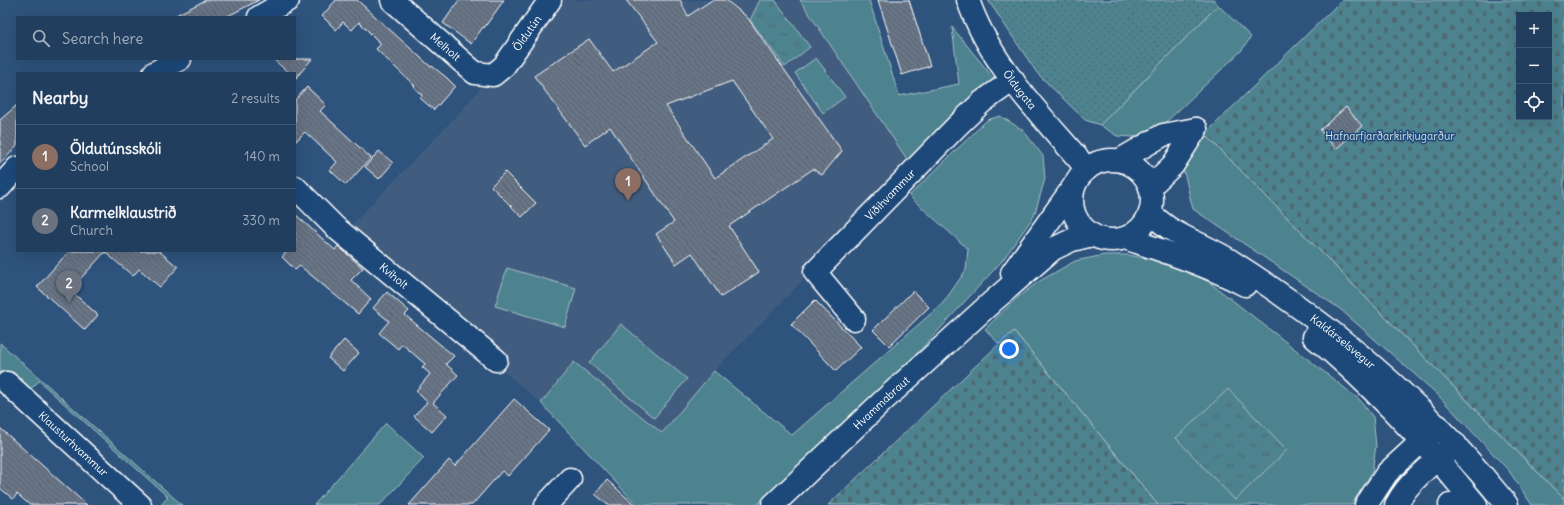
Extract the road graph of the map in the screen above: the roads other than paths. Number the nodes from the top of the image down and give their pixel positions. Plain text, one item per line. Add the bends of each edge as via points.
1 (288, 0) edge
2 (392, 0) edge
3 (550, 0) edge
4 (968, 0) edge
5 (261, 16) edge
6 (504, 66) joint
7 (1013, 80) junction
8 (1120, 160) junction
9 (16, 169) edge
10 (1081, 177) junction
11 (1150, 186) junction
12 (0, 187) edge
13 (296, 188) edge
14 (1151, 214) junction
15 (1092, 235) junction
16 (1125, 238) junction
17 (992, 302) junction
18 (854, 319) dead end
19 (496, 360) dead end
20 (7, 383) dead end
21 (1438, 426) junction
22 (1421, 440) junction
23 (1456, 445) junction
24 (1438, 458) junction
25 (570, 479) dead end
26 (140, 505) edge
27 (546, 505) edge
28 (773, 505) edge
29 (1366, 505) edge
30 (1396, 505) edge
31 (1450, 505) edge
32 (1454, 505) edge
33 (1476, 505) edge
34 (1507, 505) edge

1 - 5 main road
2 - 6 main road, Melholt via 474,72 493,75
3 - 6 main road, Öldutún
4 - 7 main road, Öldugata via 986,42
7 - 10 main road, Öldugata
7 - 18 main road, Víðihvammur via 982,102 957,126 815,272
8 - 10 main road via 1097,163
8 - 11 main road via 1143,173
8 - 11 main road via 1163,135 1196,129 1172,165
9 - 12 main road
10 - 15 main road via 1072,196 1072,207 1083,228
10 - 17 main road, Hvammabraut
11 - 14 main road via 1153,200
13 - 19 main road, Kvíholt via 336,228
14 - 16 main road via 1141,229
14 - 21 main road, Kaldárselsvegur via 1172,230 1233,262 1314,317 1385,376
15 - 16 main road via 1114,241
15 - 17 main road, Hvammabraut via 1072,240 1053,249
16 - 22 main road, Kaldárselsvegur via 1222,273 1284,311 1333,352
17 - 28 main road, Hvammabraut
20 - 26 main road, Klausturhvammur
21 - 22 main road
21 - 23 main road, Kaldárselsvegur
22 - 24 main road, Kaldárselsvegur
22 - 29 main road via 1387,473
23 - 24 main road
23 - 34 main road, Kaldárselsvegur
24 - 30 main road via 1401,495
24 - 33 main road, Kaldárselsvegur
25 - 27 main road
31 - 32 main road

